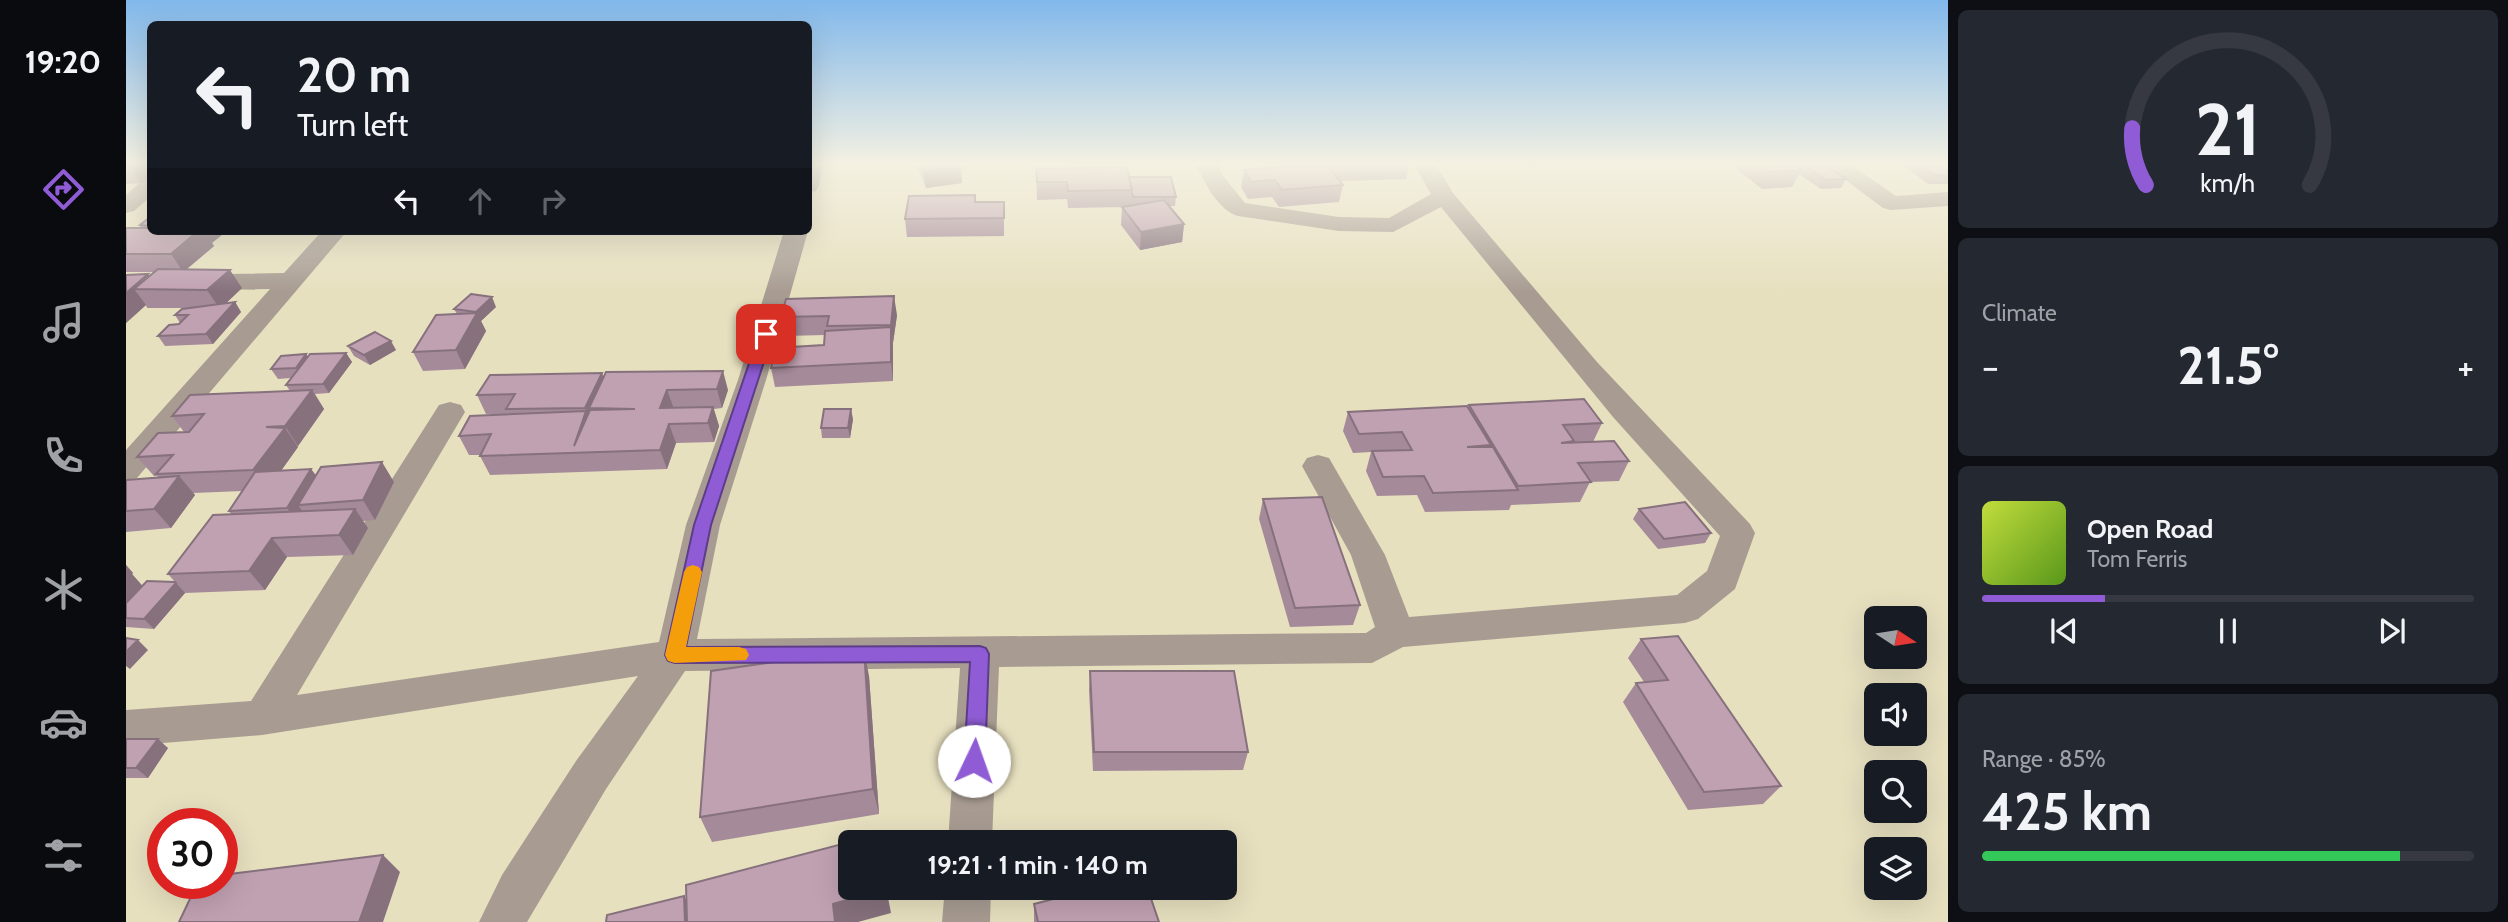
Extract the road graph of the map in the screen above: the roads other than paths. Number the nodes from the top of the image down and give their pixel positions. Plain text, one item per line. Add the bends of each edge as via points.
1 (1236, 206) edge
2 (1426, 206) edge
3 (1452, 206) edge
4 (331, 235) edge
5 (795, 235) edge
6 (290, 281) junction
7 (126, 284) edge
8 (450, 412) dead end
9 (1318, 466) dead end
10 (126, 470) edge
11 (1395, 633) junction
12 (980, 654) junction
13 (675, 655) junction
14 (262, 718) junction
15 (126, 727) edge
16 (971, 830) edge
17 (967, 900) edge
18 (503, 922) edge
19 (966, 922) edge

1 - 2 street via 1283,218 1393,225
3 - 11 street via 1602,387 1738,533 1722,579 1685,609
4 - 6 street
5 - 13 street via 703,525
6 - 7 street
6 - 10 street
8 - 14 street
9 - 11 street via 1368,555
11 - 12 street via 1372,648
12 - 13 street
12 - 16 street
13 - 14 street
13 - 18 street via 591,775
14 - 15 street
17 - 19 street

